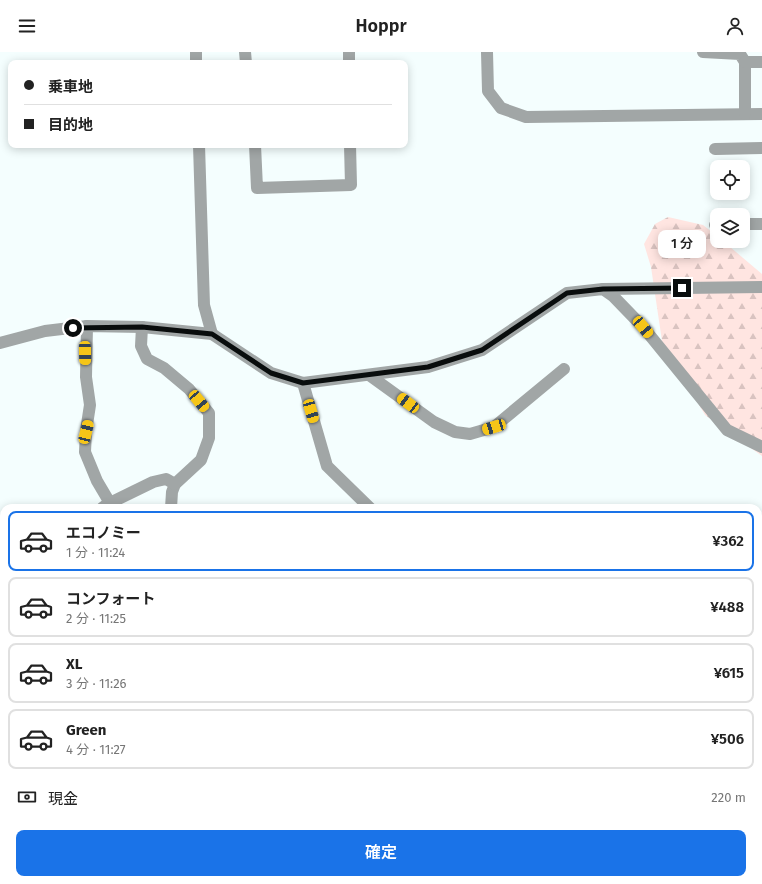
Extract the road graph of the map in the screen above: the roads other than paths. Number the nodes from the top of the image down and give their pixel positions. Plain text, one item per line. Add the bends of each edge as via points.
1 (487, 52) edge
2 (703, 52) edge
3 (742, 56) edge
4 (762, 62) edge
5 (745, 114) junction
6 (762, 114) edge
7 (199, 148) edge
8 (255, 148) edge
9 (350, 148) edge
10 (762, 148) edge
11 (715, 149) dead end
12 (750, 224) edge
13 (762, 224) edge
14 (762, 287) edge
15 (603, 289) junction
16 (87, 326) junction
17 (142, 327) junction
18 (212, 334) junction
19 (0, 343) edge
20 (564, 369) dead end
21 (369, 375) junction
22 (303, 383) junction
23 (762, 447) edge
24 (175, 484) junction
25 (105, 504) edge
26 (110, 504) edge
27 (171, 504) edge
28 (366, 504) edge

1 - 5 street via 488,91 501,108 526,117
2 - 3 street
3 - 4 street
3 - 5 street
5 - 6 street
7 - 18 street via 204,305
8 - 9 street via 257,188 351,185
10 - 11 street
12 - 13 street
14 - 15 street
15 - 21 street via 567,293 482,350 428,367
15 - 23 street via 643,327 728,430
16 - 17 street
16 - 19 street via 45,331
16 - 25 street via 86,377 90,405 85,452
17 - 18 street
17 - 24 street via 141,346 147,359 164,368 189,389 209,413 209,438 201,460
18 - 22 street via 271,373
20 - 21 street via 494,427 470,434 455,432 434,422
21 - 22 street
22 - 28 street via 327,466
24 - 26 street via 166,479 153,482
24 - 27 street

